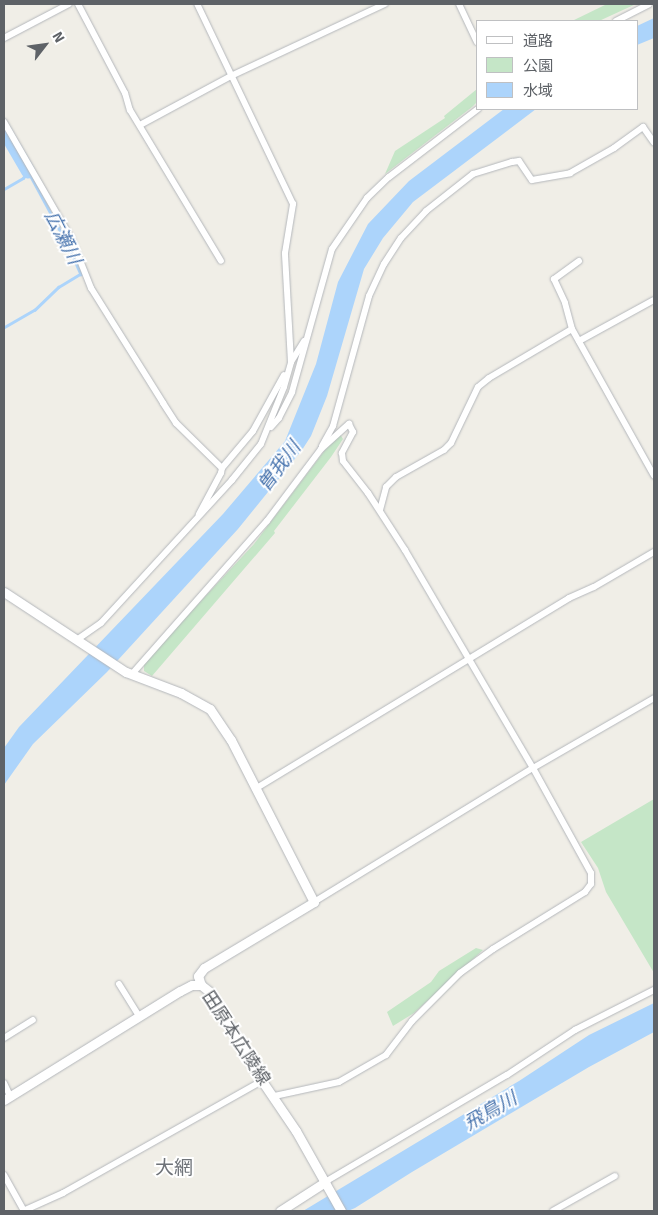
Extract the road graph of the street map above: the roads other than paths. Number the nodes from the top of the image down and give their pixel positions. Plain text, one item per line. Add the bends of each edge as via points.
1 (67, 4) edge
2 (78, 4) edge
3 (197, 4) edge
4 (385, 4) edge
5 (459, 4) edge
6 (649, 4) edge
7 (618, 20) edge
8 (4, 38) edge
9 (476, 40) edge
10 (231, 76) junction
11 (476, 110) edge
12 (4, 122) edge
13 (140, 125) junction
14 (654, 143) edge
15 (579, 261) dead end
16 (221, 262) dead end
17 (654, 300) edge
18 (572, 329) junction
19 (307, 335) junction
20 (579, 341) junction
21 (291, 362) junction
22 (268, 429) junction
23 (321, 449) junction
24 (222, 468) junction
25 (654, 476) edge
26 (380, 510) junction
27 (197, 518) junction
28 (654, 552) edge
29 (4, 592) edge
30 (80, 641) junction
31 (469, 660) junction
32 (129, 673) junction
33 (654, 698) edge
34 (533, 768) junction
35 (255, 789) junction
36 (314, 902) junction
37 (119, 984) dead end
38 (201, 985) junction
39 (654, 990) edge
40 (139, 1016) junction
41 (33, 1020) dead end
42 (4, 1038) edge
43 (262, 1081) junction
44 (4, 1083) edge
45 (274, 1096) junction
46 (7, 1098) edge
47 (4, 1175) edge
48 (616, 1176) dead end
49 (326, 1184) junction
50 (23, 1211) edge
51 (280, 1211) edge
52 (341, 1211) edge
53 (553, 1211) edge

1 - 8 street
2 - 13 street
3 - 10 street
4 - 10 street
5 - 9 street
6 - 7 street
10 - 13 street
10 - 21 street via 293,204 286,253
11 - 19 street via 402,166 367,198 332,249
12 - 24 street via 72,240 92,288 163,403 176,423
13 - 16 street
14 - 23 street via 643,127 570,173 532,180 519,161 512,162 473,174 426,211 384,264 369,296 332,426
15 - 18 street via 554,279
17 - 20 street
18 - 20 street
18 - 26 street via 478,387 451,443 396,477 386,487
19 - 21 street
19 - 22 street via 292,392 279,418
20 - 25 street
21 - 22 street
21 - 24 street via 253,431
22 - 27 street via 255,451
23 - 26 street via 349,424 352,432 342,457
23 - 32 street via 267,521
24 - 27 street
26 - 31 street
27 - 30 street via 101,623
28 - 31 street via 569,598
29 - 30 street
30 - 32 street
31 - 34 street
31 - 35 street
32 - 35 street via 181,693 210,709
33 - 34 street
34 - 36 street
34 - 45 street via 591,873 591,884 585,892 493,949 460,974 412,1021 386,1055 339,1082
35 - 36 street
36 - 38 street via 204,968 198,976
37 - 40 street
38 - 40 street, 田原本広陵線 via 192,985
38 - 43 street, 田原本広陵線 via 210,992
39 - 49 street via 575,1030 507,1075
40 - 46 street, 田原本広陵線
41 - 42 street
43 - 45 street, 田原本広陵線
43 - 50 street via 72,1188
44 - 46 street
45 - 49 street, 田原本広陵線
47 - 50 street
48 - 53 street
49 - 51 street
49 - 52 street, 田原本広陵線

